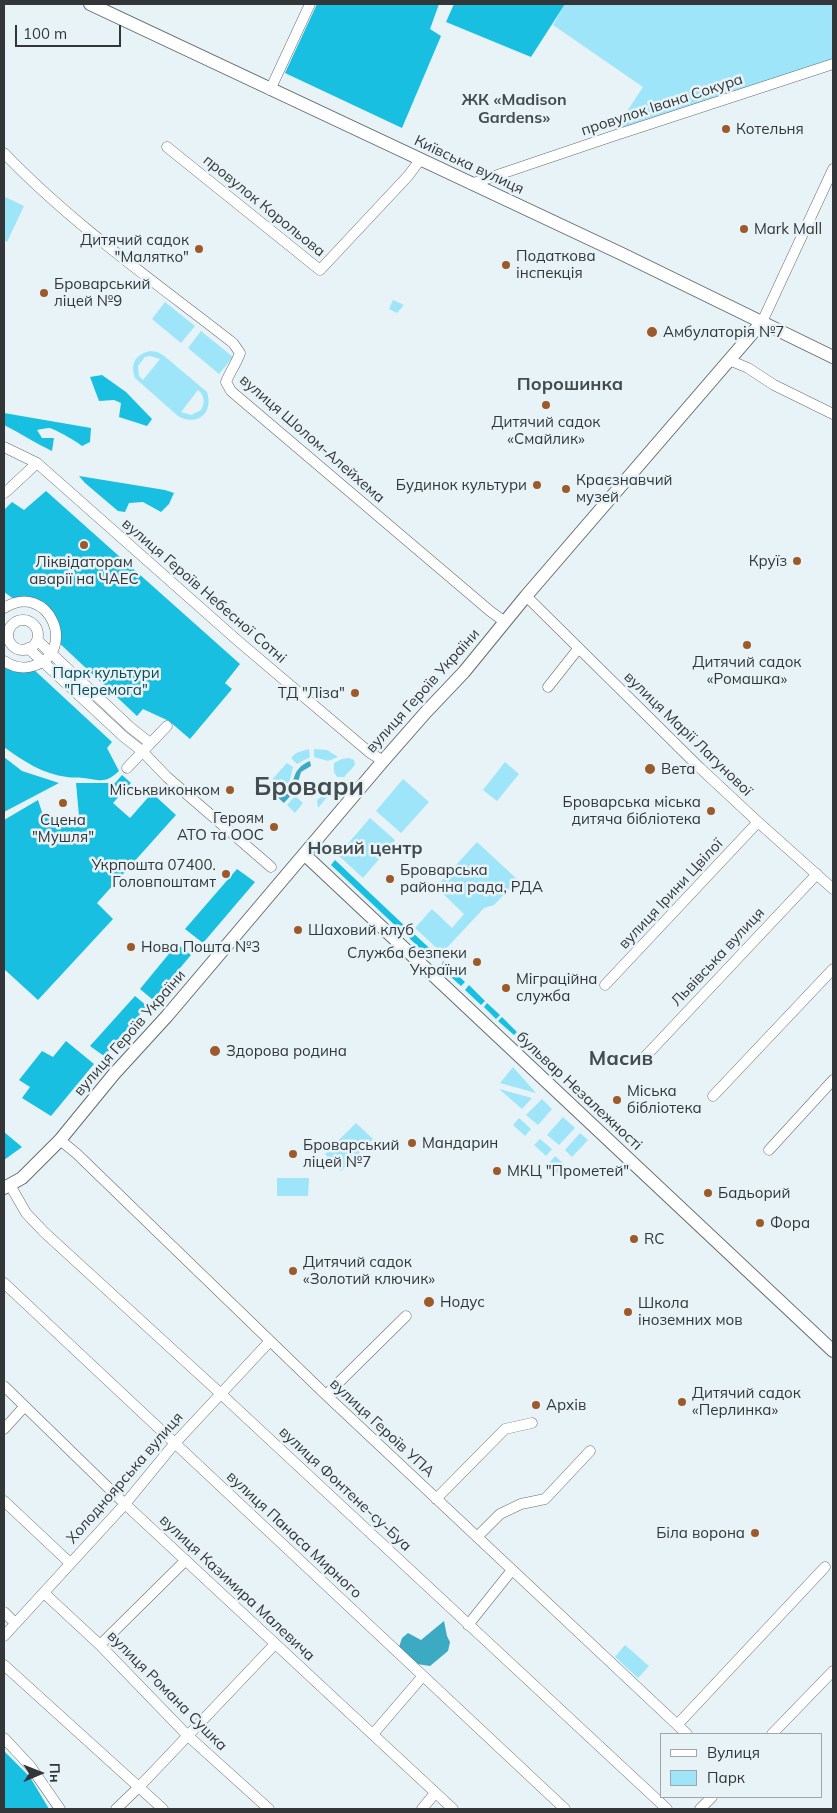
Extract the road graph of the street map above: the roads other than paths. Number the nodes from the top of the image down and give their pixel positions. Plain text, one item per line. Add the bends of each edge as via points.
1 (90, 4) edge
2 (310, 4) edge
3 (833, 64) edge
4 (270, 90) junction
5 (167, 147) dead end
6 (4, 153) edge
7 (420, 160) junction
8 (833, 169) edge
9 (471, 184) junction
10 (762, 322) junction
11 (833, 357) edge
12 (729, 360) junction
13 (833, 414) edge
14 (4, 447) edge
15 (37, 463) junction
16 (5, 495) edge
17 (526, 596) junction
18 (4, 608) edge
19 (18, 621) junction
20 (505, 622) junction
21 (6, 628) edge
22 (37, 640) junction
23 (28, 648) junction
24 (578, 649) junction
25 (51, 652) junction
26 (4, 661) edge
27 (43, 661) junction
28 (548, 687) dead end
29 (167, 726) dead end
30 (150, 743) junction
31 (142, 751) junction
32 (383, 760) junction
33 (127, 768) dead end
34 (758, 822) junction
35 (304, 854) junction
36 (271, 867) dead end
37 (817, 874) junction
38 (833, 890) edge
39 (833, 970) edge
40 (605, 985) dead end
41 (641, 1061) dead end
42 (833, 1080) edge
43 (713, 1096) dead end
44 (60, 1140) junction
45 (769, 1150) dead end
46 (7, 1186) edge
47 (4, 1283) edge
48 (406, 1316) dead end
49 (270, 1341) junction
50 (833, 1351) edge
51 (4, 1386) edge
52 (221, 1394) junction
53 (326, 1395) junction
54 (24, 1407) junction
55 (532, 1422) dead end
56 (4, 1429) edge
57 (175, 1443) junction
58 (590, 1451) dead end
59 (436, 1499) junction
60 (4, 1501) edge
61 (125, 1504) junction
62 (477, 1537) junction
63 (186, 1560) junction
64 (70, 1564) junction
65 (825, 1566) dead end
66 (512, 1570) junction
67 (44, 1593) junction
68 (4, 1612) edge
69 (15, 1623) junction
70 (468, 1625) junction
71 (4, 1636) edge
72 (276, 1644) junction
73 (100, 1646) junction
74 (4, 1665) edge
75 (833, 1671) edge
76 (422, 1677) junction
77 (677, 1725) junction
78 (686, 1733) edge
79 (773, 1733) edge
80 (373, 1734) junction
81 (188, 1735) junction
82 (4, 1738) edge
83 (139, 1787) junction
84 (435, 1793) junction
85 (711, 1798) edge
86 (60, 1809) edge
87 (116, 1809) edge
88 (163, 1809) edge
89 (269, 1809) edge
90 (422, 1809) edge
91 (453, 1809) edge
92 (565, 1809) edge
93 (667, 1809) edge
94 (700, 1809) edge

1 - 4 main road, Київська вулиця
2 - 4 street
3 - 9 street, провулок Івана Сокура
4 - 7 main road, Київська вулиця
5 - 7 street, провулок Корольова via 320,270
6 - 20 street, вулиця Шолом-Алейхема via 33,183 98,237 233,343 240,353 226,382 231,391
7 - 9 main road, Київська вулиця
8 - 10 street
9 - 10 main road, Київська вулиця
10 - 11 main road, Київська вулиця
10 - 12 main road, вулиця Героїв України
12 - 13 street
12 - 17 main road, вулиця Героїв України
14 - 15 street, вулиця Героїв Небесної Сотні
15 - 16 street
15 - 32 street, вулиця Героїв Небесної Сотні via 237,640
17 - 20 main road, вулиця Героїв України
17 - 24 street, вулиця Марії Лагунової
18 - 19 street
18 - 25 street via 25,602 45,610 56,628
19 - 21 street
19 - 22 street via 28,620 34,624 38,631
20 - 32 main road, вулиця Героїв України
21 - 23 street via 14,646
22 - 23 street
22 - 25 street
23 - 27 street
24 - 28 street
24 - 34 street, вулиця Марії Лагунової
25 - 27 street
25 - 30 street
26 - 27 street via 21,668
27 - 31 street
29 - 30 street
30 - 31 street
31 - 33 street
31 - 36 street
32 - 35 main road, вулиця Героїв України
34 - 37 street, вулиця Марії Лагунової
34 - 40 street, вулиця Ірини Цвілої
35 - 44 main road, вулиця Героїв України
35 - 50 main road, бульвар Незалежності
37 - 38 street, вулиця Марії Лагунової
37 - 41 street, Львівська вулиця
39 - 43 street
42 - 45 street
44 - 46 main road, вулиця Героїв України via 22,1178
44 - 49 street, вулиця Героїв УПА
46 - 52 street, вулиця Фонтене-су-Буа via 44,1232
47 - 57 street, вулиця Панаса Мирного
48 - 53 street
49 - 52 street, Холодноярська вулиця
49 - 53 street, вулиця Героїв УПА
51 - 54 street, вулиця Казимира Малевича
52 - 57 street, Холодноярська вулиця
52 - 70 street, вулиця Фонтене-су-Буа
53 - 59 street, вулиця Героїв УПА
54 - 56 street
54 - 61 street, вулиця Казимира Малевича
55 - 59 street via 505,1429
57 - 61 street, Холодноярська вулиця
57 - 76 street, вулиця Панаса Мирного
58 - 62 street via 545,1499 520,1504 500,1514
59 - 62 street, вулиця Героїв УПА
60 - 64 street
61 - 63 street, вулиця Казимира Малевича
61 - 64 street, Холодноярська вулиця
62 - 66 street, вулиця Героїв УПА
63 - 72 street, вулиця Казимира Малевича
63 - 73 street
64 - 67 street, Холодноярська вулиця
65 - 77 street
66 - 70 street
66 - 77 street, вулиця Героїв УПА
67 - 69 street, Холодноярська вулиця
67 - 73 street, вулиця Романа Сушка
68 - 69 street
69 - 71 street, Холодноярська вулиця
70 - 93 street, вулиця Фонтене-су-Буа
72 - 80 street, вулиця Казимира Малевича
72 - 81 street
73 - 81 street, вулиця Романа Сушка
74 - 83 street
75 - 79 street
76 - 80 street
76 - 92 street, вулиця Панаса Мирного
77 - 78 street, вулиця Героїв УПА
80 - 84 street, вулиця Казимира Малевича
81 - 83 street
81 - 89 street, вулиця Романа Сушка
82 - 86 street via 31,1767
83 - 87 street
83 - 88 street
84 - 90 street
84 - 91 street, вулиця Казимира Малевича
85 - 94 street

